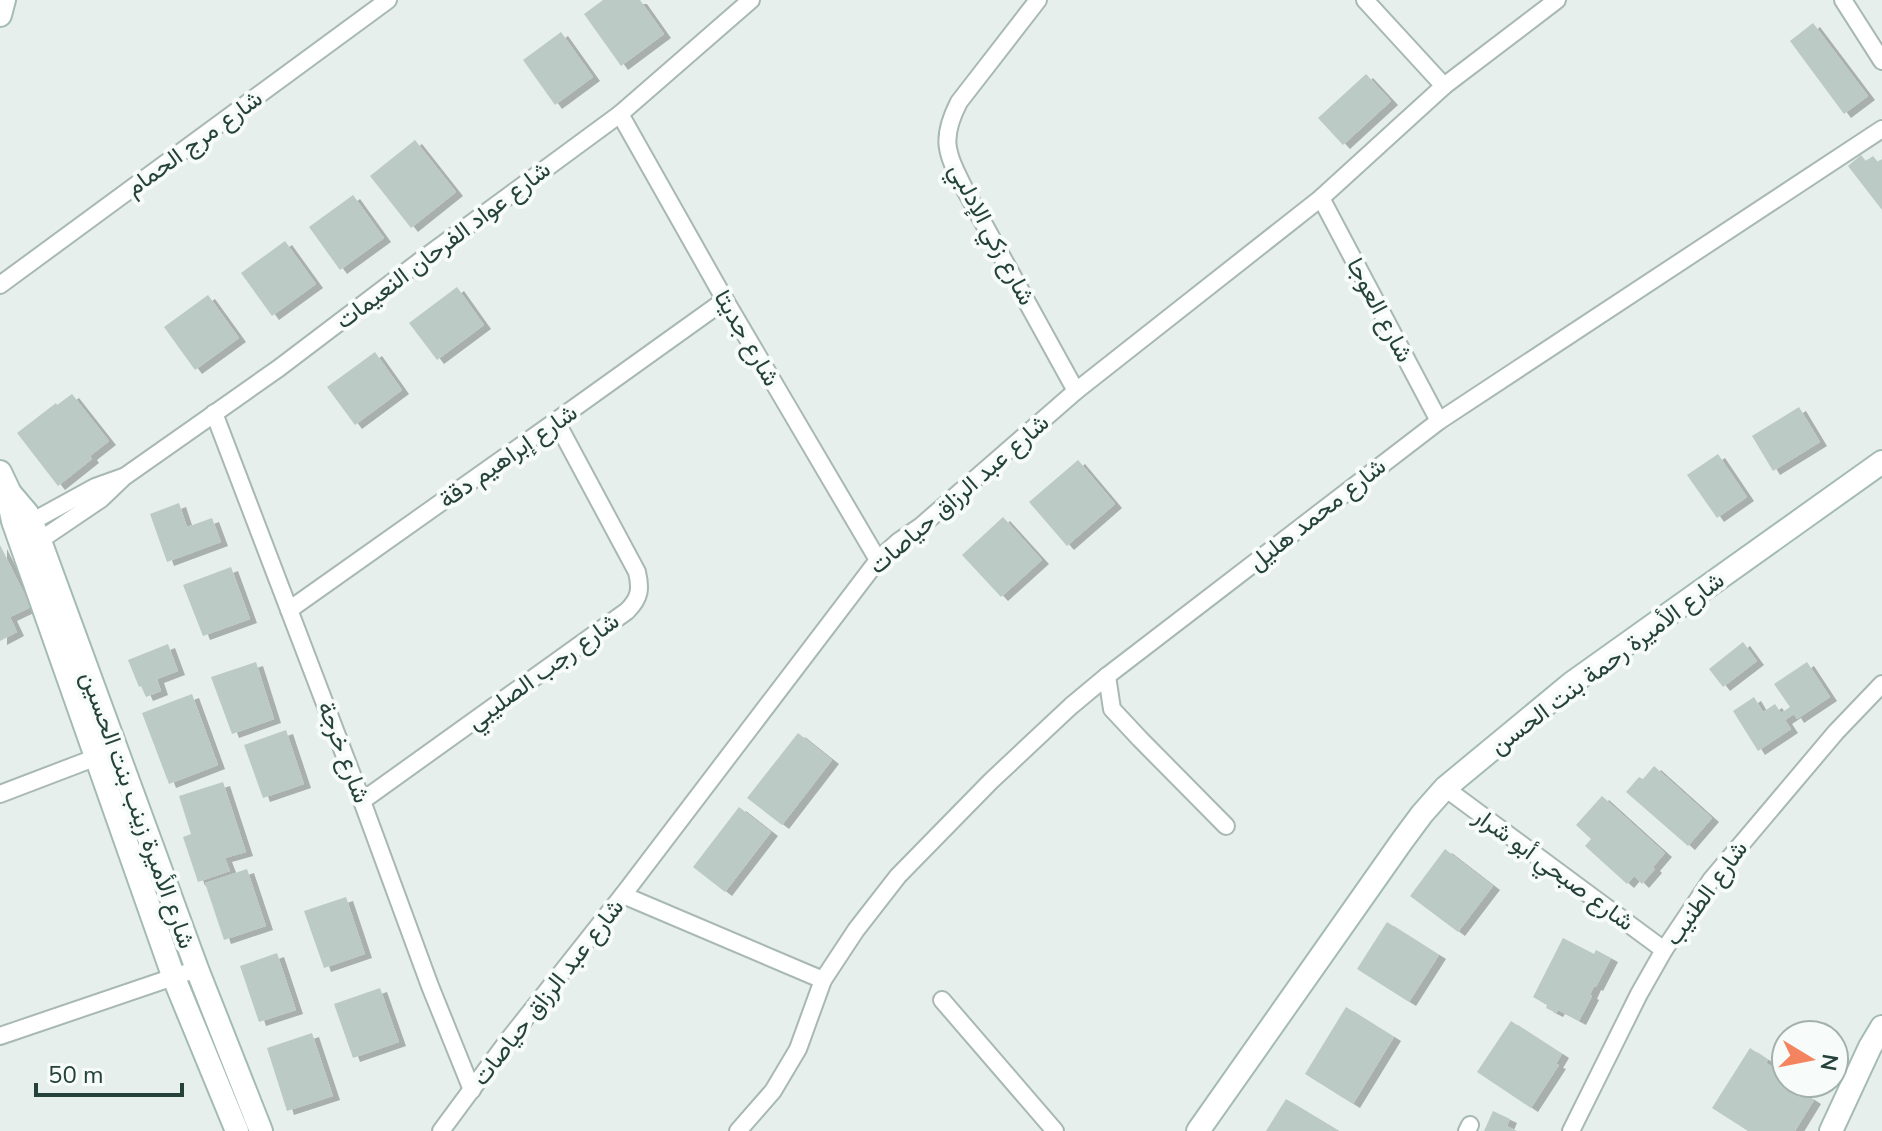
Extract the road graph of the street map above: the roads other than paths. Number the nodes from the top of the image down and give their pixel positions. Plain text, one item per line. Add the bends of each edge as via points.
1 (4, 0) edge
2 (388, 0) edge
3 (751, 0) edge
4 (1038, 0) edge
5 (1365, 0) edge
6 (1557, 0) edge
7 (1843, 0) edge
8 (0, 15) edge
9 (1882, 61) edge
10 (1444, 86) junction
11 (620, 114) junction
12 (1882, 129) edge
13 (1321, 198) junction
14 (0, 285) edge
15 (725, 300) junction
16 (1076, 391) junction
17 (214, 413) junction
18 (556, 421) junction
19 (1439, 421) junction
20 (1882, 462) edge
21 (0, 472) edge
22 (28, 536) junction
23 (878, 560) junction
24 (289, 610) junction
25 (1107, 676) junction
26 (1882, 684) edge
27 (97, 757) junction
28 (1445, 788) junction
29 (0, 794) edge
30 (362, 801) junction
31 (1226, 826) dead end
32 (623, 895) junction
33 (1664, 950) junction
34 (197, 969) junction
35 (174, 978) junction
36 (823, 980) junction
37 (942, 1000) dead end
38 (1882, 1027) edge
39 (0, 1036) edge
40 (472, 1090) junction
41 (237, 1131) edge
42 (261, 1131) edge
43 (441, 1131) edge
44 (738, 1131) edge
45 (1055, 1131) edge
46 (1198, 1131) edge
47 (1571, 1131) edge
48 (1831, 1131) edge

1 - 8 street
2 - 14 street, شارع مرج الحمام
3 - 11 street, شارع عواد الفرحان النعيمات
4 - 16 street, شارع زكي الإدلبي via 959,102 946,137 951,163
5 - 10 street
6 - 10 street, شارع عبد الرزاق حياصات
7 - 9 street
10 - 13 street, شارع عبد الرزاق حياصات
11 - 15 street, شارع جديتا
11 - 17 street, شارع عواد الفرحان النعيمات
12 - 19 street, شارع محمد هليل
13 - 16 street, شارع عبد الرزاق حياصات
13 - 19 street, شارع العوجا
15 - 18 street, شارع إبراهيم دقة
15 - 23 street, شارع جديتا
16 - 23 street, شارع عبد الرزاق حياصات
17 - 22 street, شارع عواد الفرحان النعيمات via 107,494
17 - 24 street, شارع خرجة
18 - 24 street, شارع إبراهيم دقة
18 - 30 street, شارع رجب الصليبي via 637,572 639,596 627,611
19 - 25 street, شارع محمد هليل
20 - 28 street, شارع الأميرة رحمة بنت الحسن via 1572,683
21 - 22 street, شارع الأميرة زينب بنت الحسين via 22,506
22 - 27 street, شارع الأميرة زينب بنت الحسين
22 - 34 street, شارع الأميرة زينب بنت الحسين
23 - 32 street, شارع عبد الرزاق حياصات
24 - 30 street, شارع خرجة
25 - 31 street via 1112,709
25 - 36 street, شارع محمد هليل via 991,781 898,876
26 - 33 street, شارع الطنيب via 1711,880
27 - 29 street
27 - 35 street, شارع الأميرة زينب بنت الحسين
28 - 33 street, شارع صبحي أبو شرار
28 - 46 street, شارع الأميرة رحمة بنت الحسن
30 - 40 street, شارع خرجة
32 - 36 street
32 - 40 street, شارع عبد الرزاق حياصات
33 - 47 street, شارع الطنيب
34 - 35 street
34 - 42 street, شارع الأميرة زينب بنت الحسين
35 - 39 street
35 - 41 street, شارع الأميرة زينب بنت الحسين
36 - 44 street, شارع محمد هليل via 798,1049 773,1091
37 - 45 street
38 - 48 street
40 - 43 street, شارع عبد الرزاق حياصات

